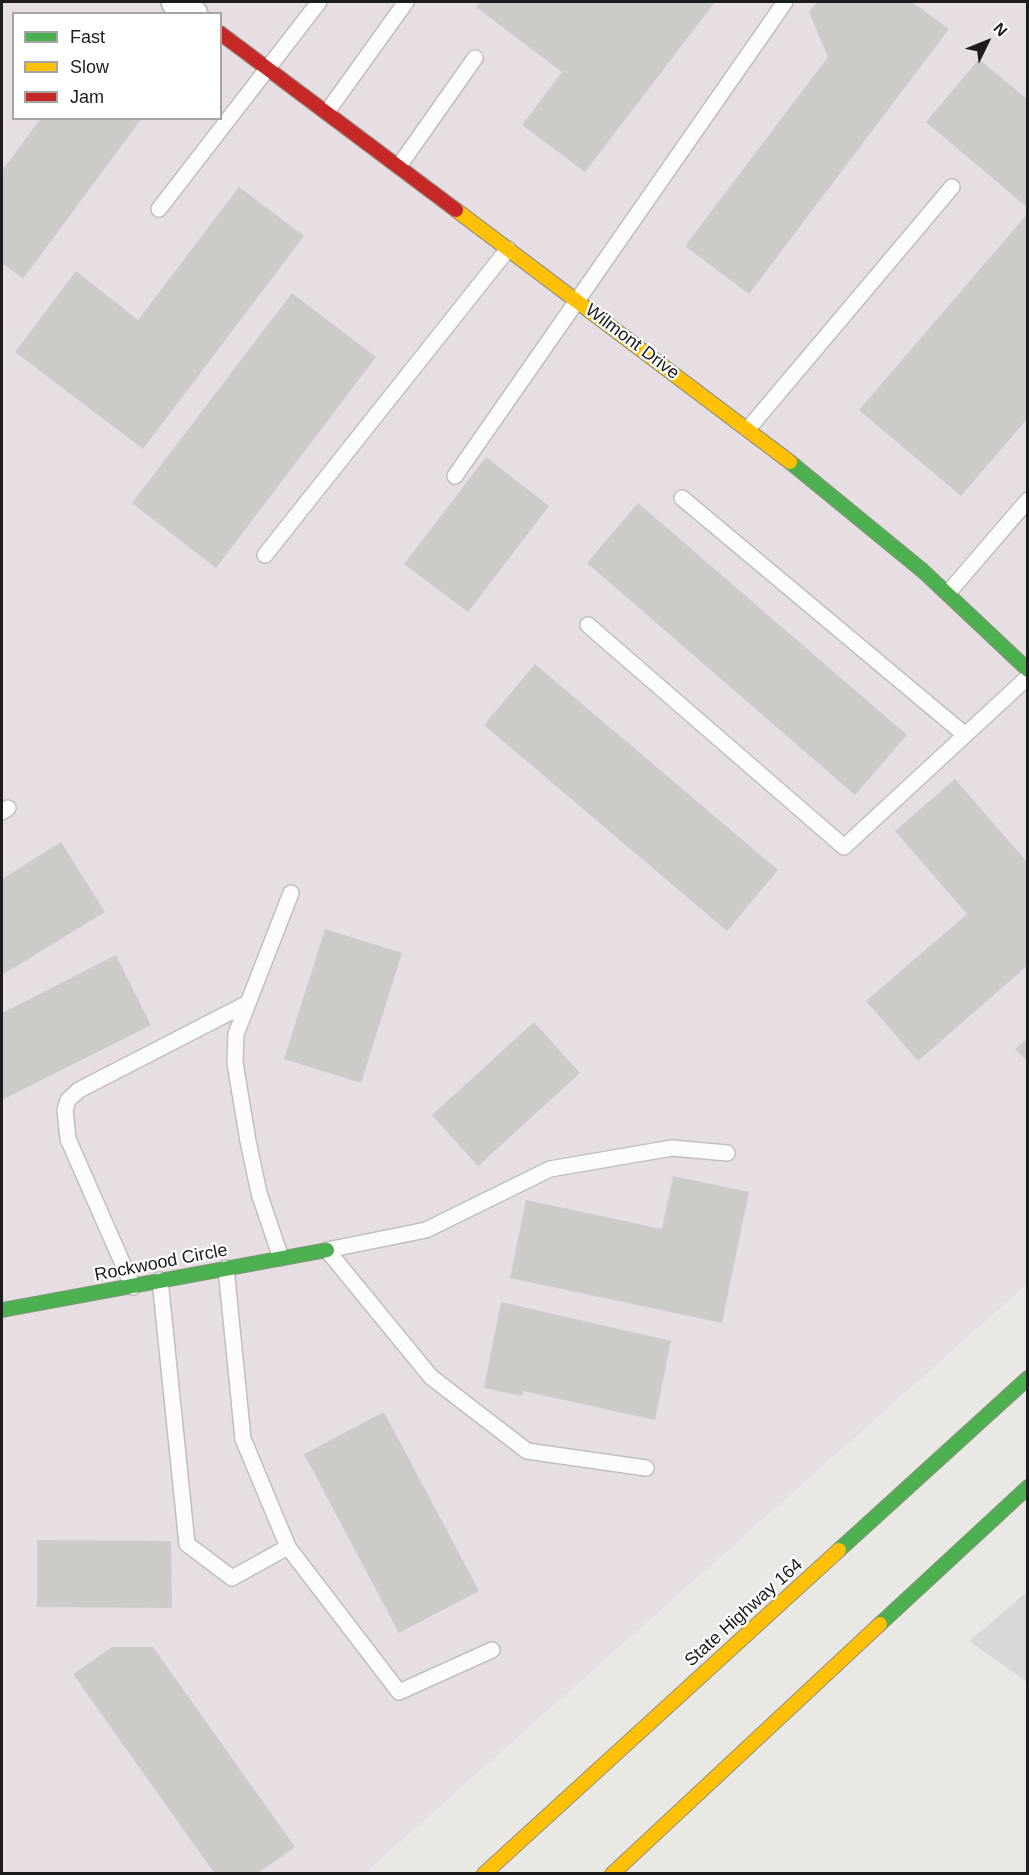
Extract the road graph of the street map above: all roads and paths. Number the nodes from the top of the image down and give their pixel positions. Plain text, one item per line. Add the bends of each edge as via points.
1 (176, 2) edge
2 (319, 2) edge
3 (406, 2) edge
4 (784, 2) edge
5 (190, 12) edge
6 (222, 34) edge
7 (475, 58) dead end
8 (267, 67) junction
9 (327, 112) junction
10 (399, 166) junction
11 (952, 187) dead end
12 (159, 209) dead end
13 (508, 249) junction
14 (577, 300) junction
15 (748, 429) junction
16 (455, 476) dead end
17 (682, 498) dead end
18 (1028, 500) edge
19 (265, 555) dead end
20 (948, 593) junction
21 (588, 625) dead end
22 (1028, 670) edge
23 (1028, 677) edge
24 (964, 734) junction
25 (291, 893) dead end
26 (248, 1003) junction
27 (727, 1153) dead end
28 (327, 1250) junction
29 (280, 1258) junction
30 (226, 1268) junction
31 (160, 1280) junction
32 (133, 1287) junction
33 (2, 1310) edge
34 (1028, 1378) edge
35 (646, 1468) dead end
36 (1028, 1487) edge
37 (288, 1547) junction
38 (492, 1650) dead end
39 (484, 1874) edge
40 (612, 1874) edge

1 - 5 street
2 - 8 lane
3 - 9 lane
4 - 14 lane
6 - 8 street, Wilmont Drive
7 - 10 lane
8 - 9 street, Wilmont Drive
8 - 12 lane
9 - 10 street, Wilmont Drive
10 - 13 street, Wilmont Drive
11 - 15 lane
13 - 14 street, Wilmont Drive
13 - 19 lane
14 - 15 street, Wilmont Drive
14 - 16 lane
15 - 20 street, Wilmont Drive via 859,516
17 - 24 lane
18 - 20 lane
20 - 22 street, Wilmont Drive
21 - 24 lane via 844,847
23 - 24 lane
25 - 26 lane
26 - 29 lane via 236,1034 235,1063 259,1193
26 - 32 lane via 79,1090 68,1100 68,1139
27 - 28 lane via 672,1148 550,1169 426,1230
28 - 29 street, Rockwood Circle
28 - 35 lane via 431,1377 527,1450
29 - 30 street, Rockwood Circle
30 - 31 street, Rockwood Circle
30 - 37 lane via 243,1439
31 - 32 street, Rockwood Circle
31 - 37 lane via 187,1544 232,1578
32 - 33 street, Rockwood Circle
34 - 39 street, State Highway 164
36 - 40 street
37 - 38 lane via 399,1692

